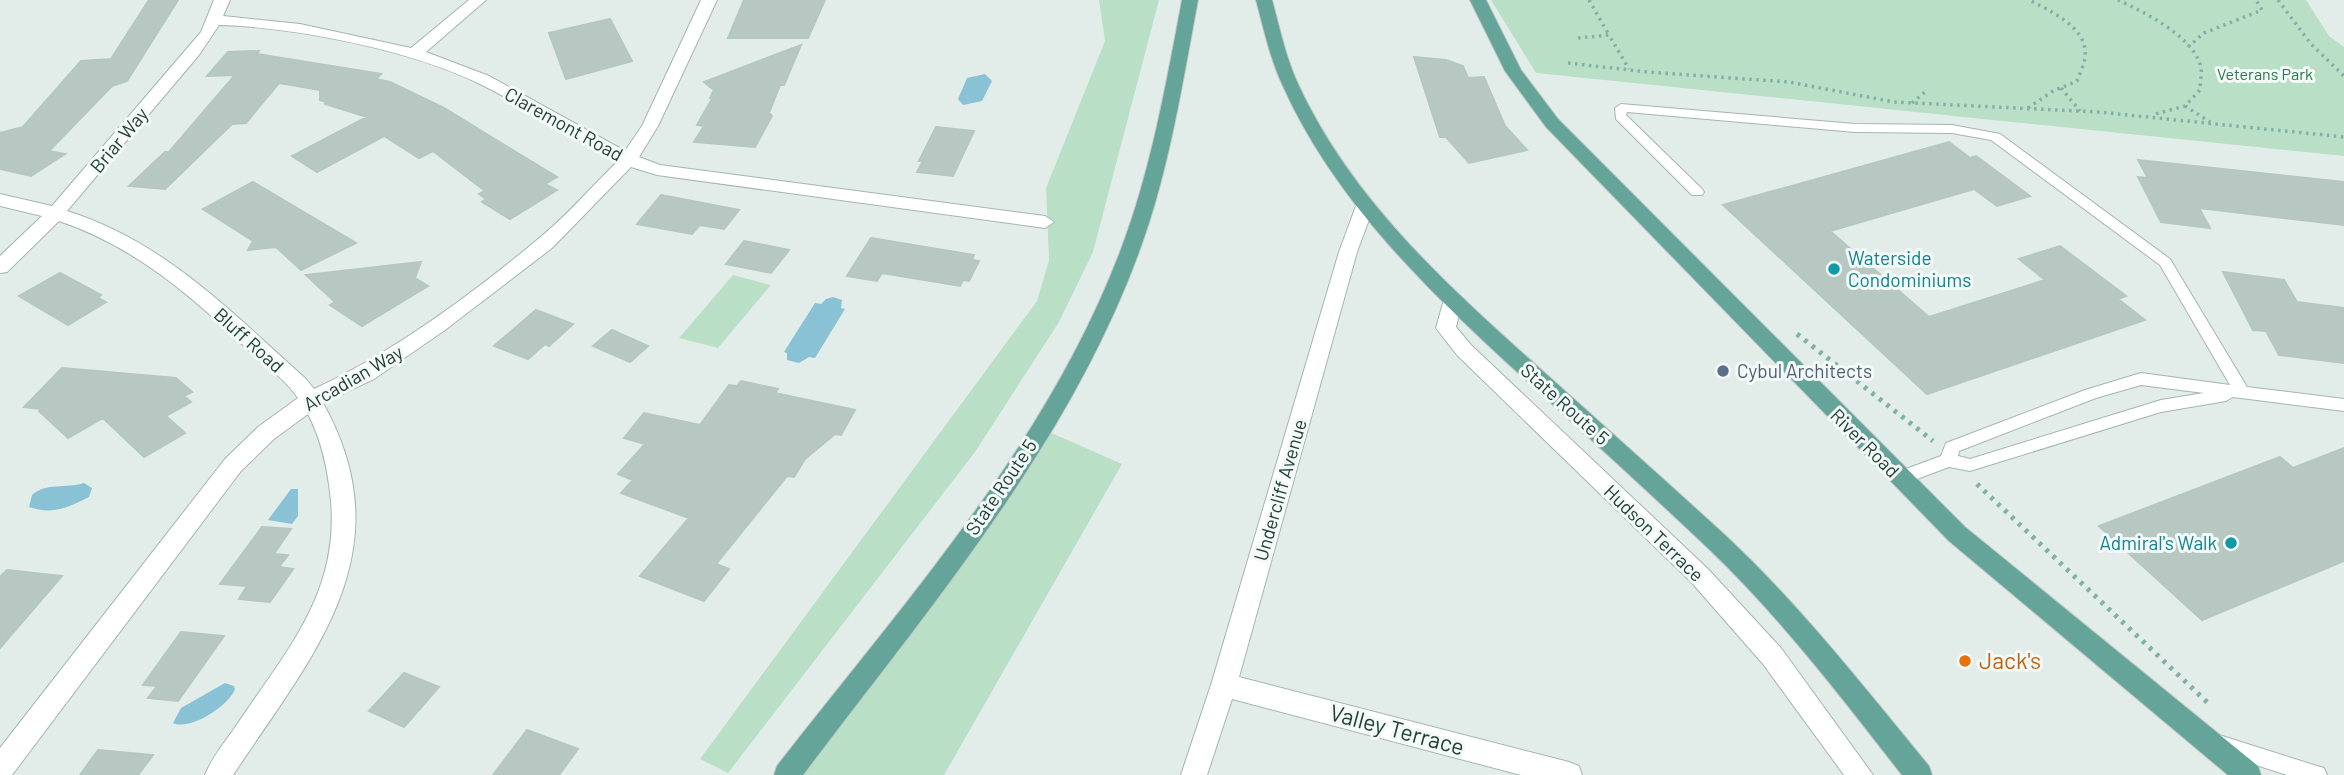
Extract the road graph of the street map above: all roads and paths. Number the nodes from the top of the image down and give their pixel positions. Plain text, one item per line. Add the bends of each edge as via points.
1 (222, 0) edge
2 (478, 0) edge
3 (709, 0) edge
4 (1190, 0) edge
5 (1264, 0) edge
6 (1478, 0) edge
7 (1588, 0) edge
8 (2029, 0) edge
9 (2118, 0) edge
10 (2256, 0) edge
11 (2278, 0) edge
12 (214, 20) junction
13 (1609, 35) junction
14 (1578, 38) dead end
15 (2188, 47) junction
16 (415, 53) junction
17 (1568, 63) dead end
18 (1629, 70) junction
19 (2344, 76) edge
20 (2062, 88) junction
21 (1925, 92) dead end
22 (1911, 104) junction
23 (2185, 106) junction
24 (2027, 108) junction
25 (2080, 111) junction
26 (2148, 116) junction
27 (2214, 124) junction
28 (2344, 137) edge
29 (628, 160) junction
30 (1697, 192) dead end
31 (0, 200) edge
32 (1365, 206) junction
33 (55, 214) junction
34 (1045, 222) dead end
35 (0, 267) edge
36 (1452, 301) junction
37 (1789, 327) dead end
38 (2242, 392) junction
39 (311, 400) junction
40 (2344, 405) edge
41 (1950, 459) junction
42 (1901, 478) junction
43 (1224, 685) junction
44 (2211, 706) dead end
45 (2207, 741) junction
46 (0, 769) edge
47 (218, 775) edge
48 (787, 775) edge
49 (1195, 775) edge
50 (1569, 775) edge
51 (1860, 775) edge
52 (1919, 775) edge
53 (2248, 775) edge
54 (2317, 775) edge

1 - 12 street, Briar Way
2 - 16 street
3 - 29 street, Arcadian Way
4 - 48 main road, State Route 5 via 1147,199 1128,254 1058,400 940,576
5 - 32 main road, State Route 5 via 1291,86
6 - 42 main road, River Road via 1513,71 1552,123
7 - 13 path
8 - 20 path via 2078,32 2086,53 2077,81
9 - 15 path via 2159,22
10 - 15 path via 2262,10 2203,33
11 - 19 path via 2311,44
12 - 16 street, Claremont Road via 256,20
12 - 33 street, Briar Way
13 - 14 path
13 - 18 path
15 - 23 path via 2201,67 2200,90
16 - 29 street, Claremont Road via 486,80
17 - 18 path
18 - 22 path via 1789,82
20 - 24 path
20 - 25 path
21 - 22 path
22 - 24 path
23 - 26 path
23 - 27 path
24 - 25 path
25 - 26 path
26 - 27 path
27 - 28 path
29 - 34 street, Claremont Road via 674,173
29 - 39 street, Arcadian Way via 545,244 490,287 366,374
30 - 38 lane via 1620,116 1621,108 1855,128 1952,129 1995,137 2165,262
31 - 33 street, Bluff Road
32 - 36 main road, State Route 5
32 - 43 street, Undercliff Avenue
33 - 35 street, Briar Way
33 - 39 street, Bluff Road via 101,231 171,270 299,384
36 - 51 street, Hudson Terrace via 1447,328 1464,350 1700,576 1772,656
36 - 52 main road, State Route 5 via 1719,544 1812,644
37 - 41 path via 1925,432
38 - 40 lane
38 - 41 lane via 2161,407 1970,465
38 - 41 lane via 2141,379 1952,447
39 - 46 street, Arcadian Way via 233,465
39 - 47 street, Bluff Road via 329,435 340,474 343,551 332,589 306,643
41 - 42 lane
41 - 44 path
42 - 45 main road, River Road via 1956,534
43 - 49 street, Undercliff Avenue
43 - 50 street, Valley Terrace
45 - 53 main road, River Road
45 - 54 lane

